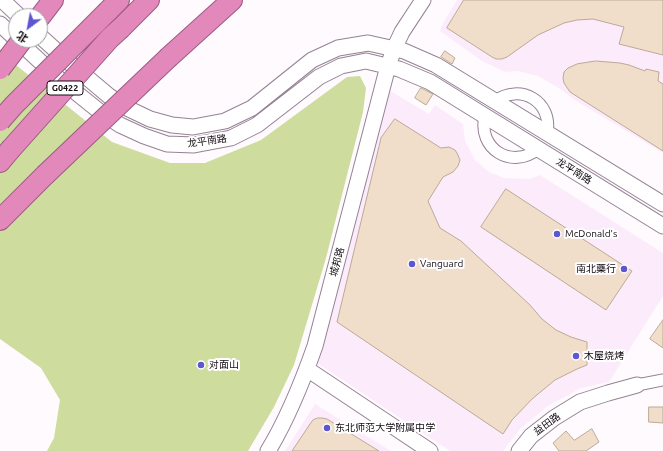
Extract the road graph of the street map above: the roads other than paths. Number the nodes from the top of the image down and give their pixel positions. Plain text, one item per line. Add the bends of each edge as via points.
1 (2, 0) edge
2 (53, 0) edge
3 (149, 0) edge
4 (232, 0) edge
5 (423, 0) edge
6 (114, 6) edge
7 (10, 8) edge
8 (47, 8) edge
9 (0, 24) edge
10 (8, 32) edge
11 (48, 43) edge
12 (16, 48) edge
13 (26, 48) edge
14 (394, 49) junction
15 (388, 66) junction
16 (0, 69) edge
17 (495, 101) junction
18 (485, 116) junction
19 (0, 121) edge
20 (547, 133) junction
21 (538, 149) junction
22 (5, 156) edge
23 (663, 204) edge
24 (0, 220) edge
25 (663, 226) edge
26 (307, 368) junction
27 (663, 380) edge
28 (637, 385) joint
29 (268, 451) edge
30 (430, 451) edge
31 (519, 451) edge

1 - 7 main road
2 - 8 highway
3 - 22 highway, G0422, bridge via 110,38
4 - 24 highway, bridge
5 - 14 main road, 城邦路
6 - 19 highway, G0422, bridge
9 - 10 main road, 龙平南路
11 - 14 main road, 龙平南路 via 103,91 128,108 150,119 193,127 225,121 252,108 312,60 338,48 368,43
12 - 16 highway, bridge
13 - 15 main road, 龙平南路 via 99,111 120,125 167,144 194,145 231,138 257,125 318,77 341,66 366,61
14 - 15 main road, 城邦路
14 - 17 main road, 龙平南路 via 436,65
15 - 18 main road, 龙平南路 via 430,82
15 - 26 main road, 城邦路 via 323,317
17 - 20 main road, 龙平南路
17 - 20 street via 510,93 532,98 541,105 547,115
18 - 21 main road, 龙平南路
18 - 21 street via 484,132 488,141 503,155 512,158 523,157
20 - 23 main road, 龙平南路
21 - 25 main road, 龙平南路
26 - 29 main road, 城邦路 via 292,406
26 - 30 main road
27 - 28 street
28 - 31 main road, 益田路 via 580,402 530,436

